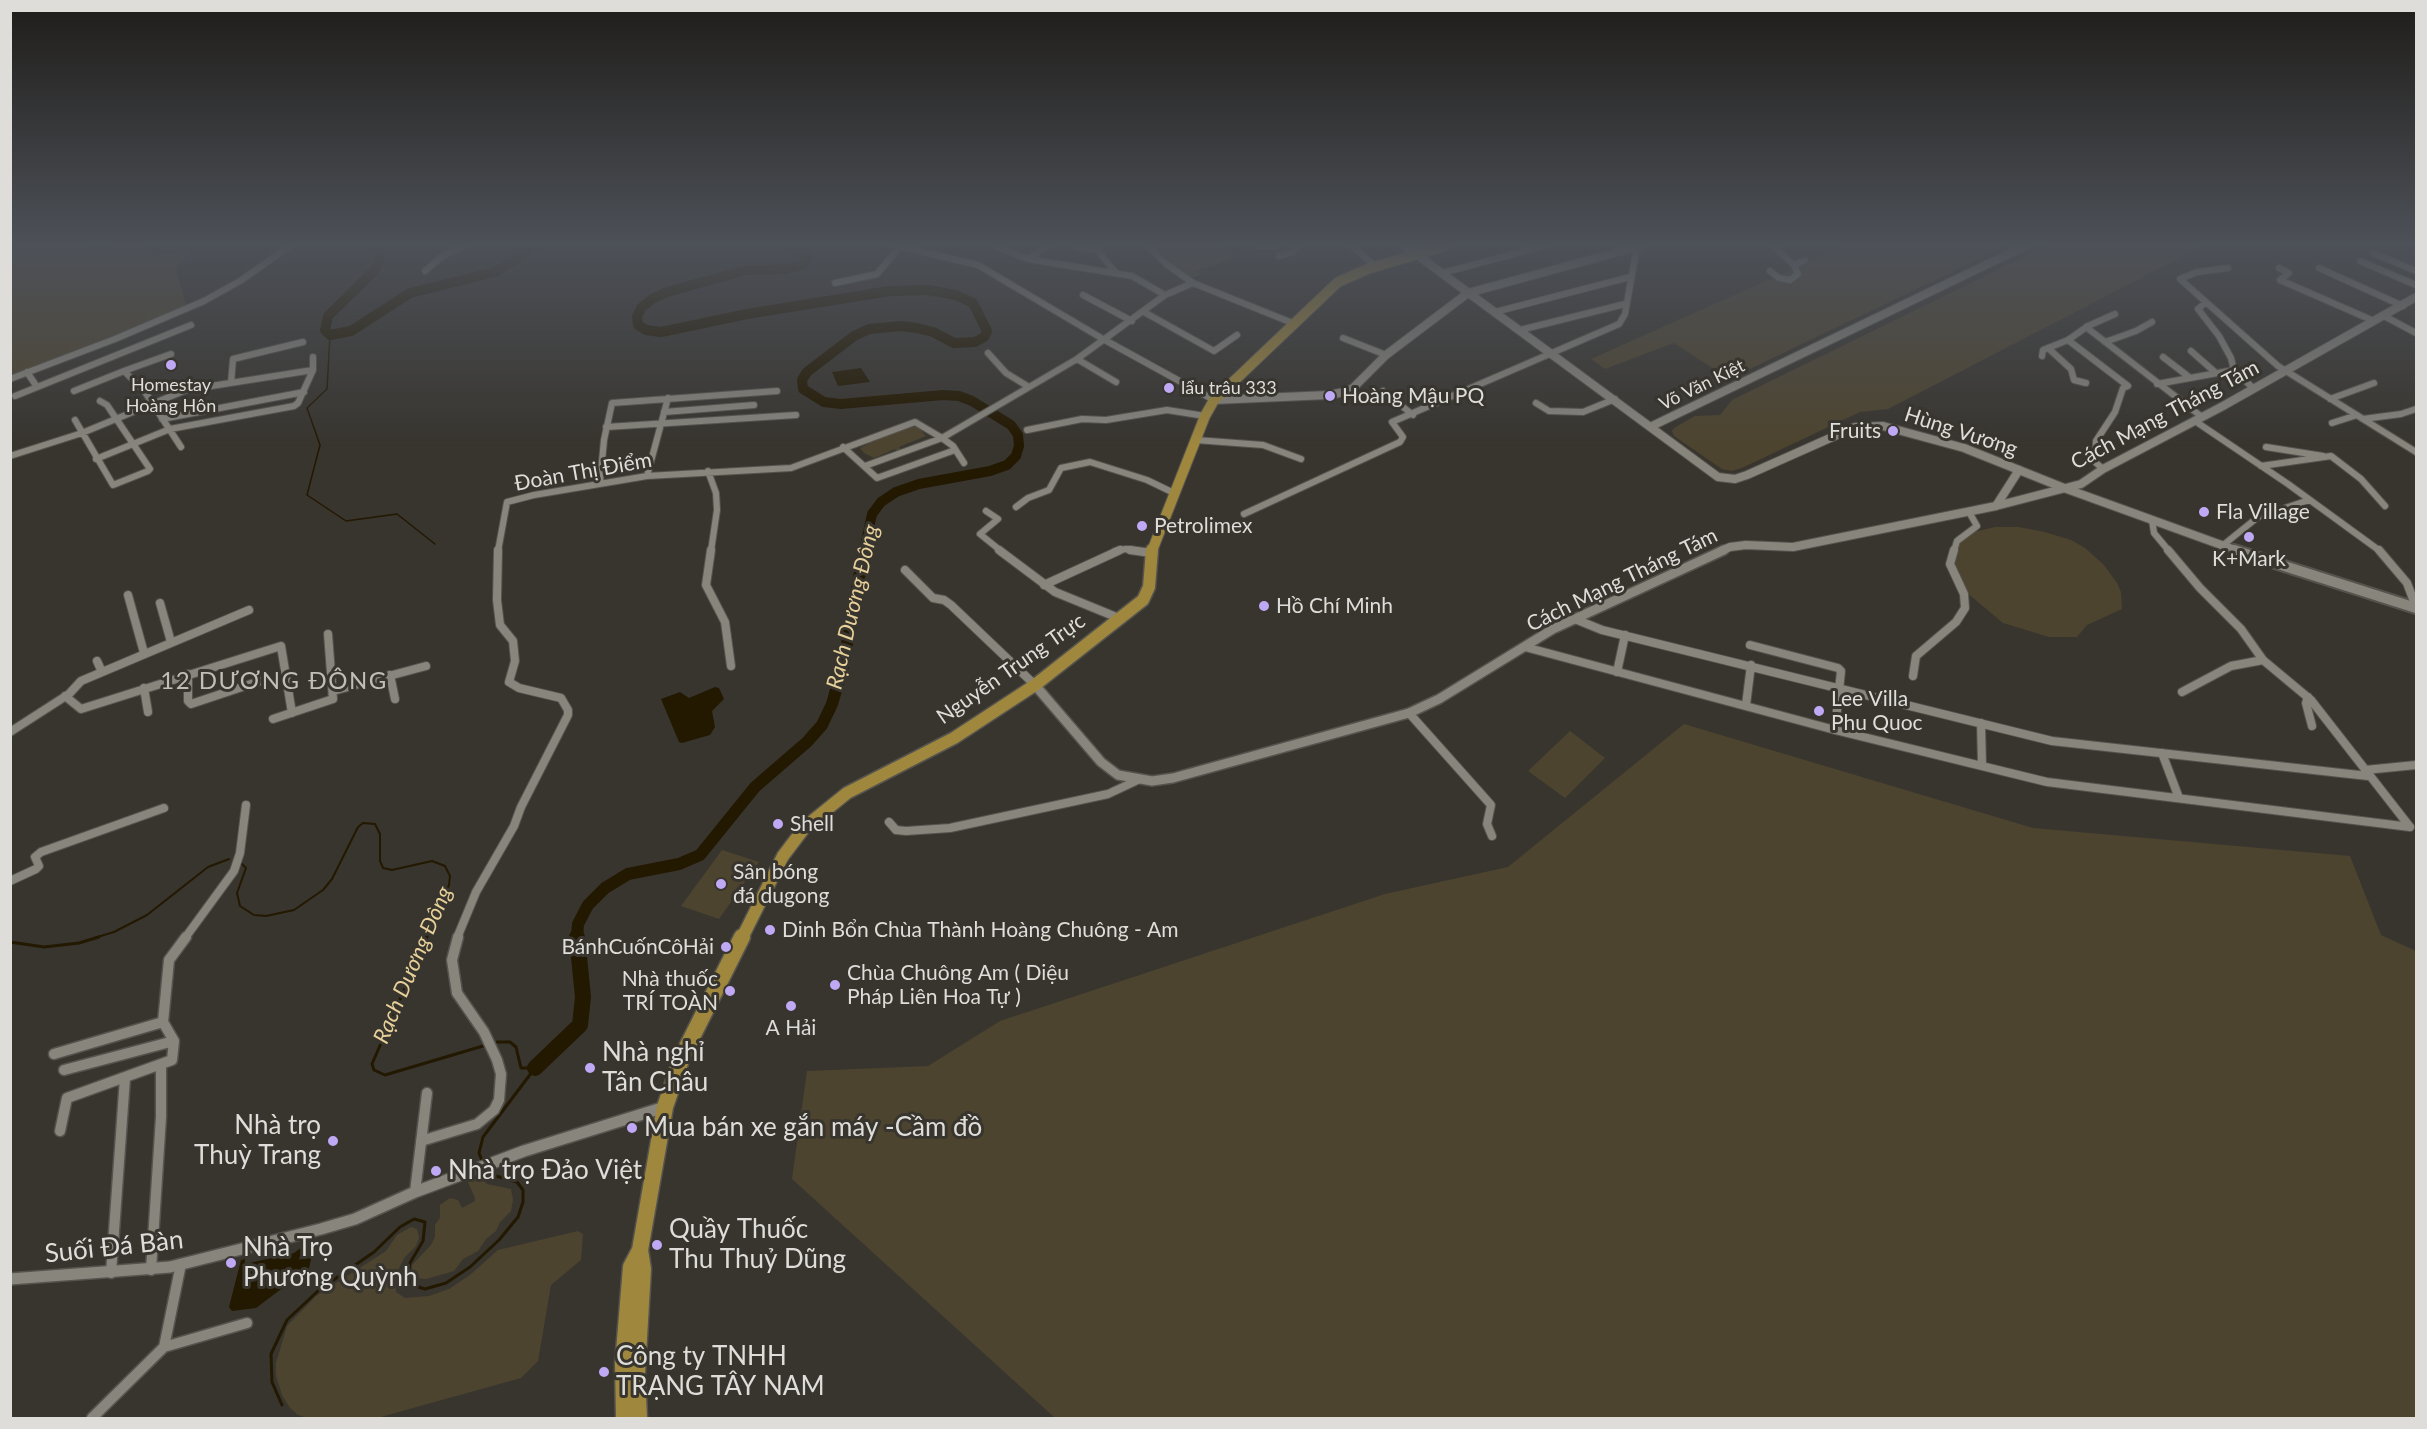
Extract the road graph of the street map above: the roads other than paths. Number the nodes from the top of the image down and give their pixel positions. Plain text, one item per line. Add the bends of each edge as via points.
1 (177, 313) edge
2 (1059, 313) edge
3 (1116, 313) edge
4 (1143, 313) edge
5 (1145, 313) edge
6 (1268, 313) edge
7 (1307, 313) edge
8 (1442, 313) edge
9 (1496, 313) edge
10 (1590, 313) edge
11 (1624, 313) edge
12 (1887, 313) edge
13 (2201, 313) edge
14 (2217, 313) edge
15 (2355, 313) edge
16 (2390, 313) edge
17 (2115, 314) dead end
18 (2384, 316) junction
19 (1132, 321) junction
20 (2374, 321) junction
21 (2152, 322) dead end
22 (1295, 324) junction
23 (191, 325) dead end
24 (2086, 327) junction
25 (1520, 330) junction
26 (2416, 333) edge
27 (1237, 335) dead end
28 (1343, 338) dead end
29 (115, 339) junction
30 (1103, 339) junction
31 (2068, 340) junction
32 (303, 342) dead end
33 (2105, 342) junction
34 (2048, 348) junction
35 (2191, 351) dead end
36 (124, 352) junction
37 (988, 353) dead end
38 (171, 354) dead end
39 (1386, 355) junction
40 (1553, 355) junction
41 (2042, 356) dead end
42 (313, 357) dead end
43 (2163, 357) dead end
44 (1077, 358) junction
45 (313, 370) junction
46 (2234, 370) junction
47 (2286, 370) junction
48 (124, 371) junction
49 (27, 372) junction
50 (2216, 373) junction
51 (2189, 377) junction
52 (10, 379) edge
53 (1116, 382) dead end
54 (231, 383) junction
55 (2086, 383) dead end
56 (2374, 383) dead end
57 (2157, 384) junction
58 (37, 387) junction
59 (1029, 387) junction
60 (2254, 388) junction
61 (74, 391) dead end
62 (777, 391) dead end
63 (1383, 391) dead end
64 (304, 392) junction
65 (15, 396) dead end
66 (668, 398) junction
67 (1615, 399) junction
68 (2330, 399) junction
69 (1214, 400) junction
70 (100, 401) dead end
71 (1536, 403) dead end
72 (153, 404) junction
73 (754, 405) dead end
74 (228, 407) junction
75 (2416, 410) edge
76 (664, 412) junction
77 (796, 415) dead end
78 (1413, 415) junction
79 (1206, 416) junction
80 (2202, 417) junction
81 (2360, 417) junction
82 (117, 419) junction
83 (162, 419) junction
84 (226, 419) junction
85 (75, 420) dead end
86 (2195, 421) junction
87 (2331, 423) dead end
88 (661, 425) junction
89 (1652, 426) junction
90 (606, 427) junction
91 (170, 429) junction
92 (1027, 430) dead end
93 (82, 433) junction
94 (942, 438) junction
95 (1196, 440) junction
96 (133, 445) junction
97 (181, 447) dead end
98 (843, 447) junction
99 (955, 450) junction
100 (2416, 452) edge
101 (10, 456) edge
102 (2324, 456) junction
103 (96, 459) junction
104 (1301, 459) dead end
105 (964, 463) dead end
106 (2265, 465) junction
107 (865, 466) junction
108 (2103, 469) junction
109 (2019, 470) junction
110 (708, 471) junction
111 (646, 476) junction
112 (600, 483) junction
113 (2064, 488) junction
114 (1176, 494) junction
115 (2309, 500) junction
116 (1996, 506) junction
117 (2385, 506) dead end
118 (1016, 507) dead end
119 (986, 511) dead end
120 (1969, 512) junction
121 (1244, 514) dead end
122 (2152, 520) junction
123 (2222, 546) junction
124 (1151, 553) junction
125 (905, 570) dead end
126 (1044, 585) junction
127 (128, 595) dead end
128 (160, 603) dead end
129 (2416, 607) edge
130 (249, 610) dead end
131 (1121, 619) junction
132 (1575, 619) junction
133 (328, 634) dead end
134 (1625, 635) junction
135 (171, 642) junction
136 (1750, 645) dead end
137 (1525, 647) junction
138 (144, 653) junction
139 (2263, 660) junction
140 (97, 661) dead end
141 (1751, 665) junction
142 (426, 666) dead end
143 (731, 666) dead end
144 (102, 672) junction
145 (1617, 672) junction
146 (188, 674) junction
147 (390, 675) junction
148 (1913, 676) dead end
149 (260, 681) dead end
150 (1035, 685) junction
151 (1839, 687) junction
152 (144, 688) junction
153 (333, 691) junction
154 (2182, 692) dead end
155 (65, 696) junction
156 (2308, 697) junction
157 (395, 699) dead end
158 (1746, 705) junction
159 (148, 712) dead end
160 (291, 713) junction
161 (1409, 713) junction
162 (273, 719) dead end
163 (1981, 723) junction
164 (2312, 726) dead end
165 (1835, 730) junction
166 (10, 732) edge
167 (2162, 753) junction
168 (1982, 765) junction
169 (2416, 765) edge
170 (2367, 773) junction
171 (1140, 779) junction
172 (2179, 798) junction
173 (246, 805) dead end
174 (164, 808) dead end
175 (890, 822) dead end
176 (1492, 836) dead end
177 (10, 880) edge
178 (163, 1022) junction
179 (174, 1041) junction
180 (54, 1053) dead end
181 (161, 1064) junction
182 (64, 1070) dead end
183 (125, 1078) junction
184 (428, 1093) dead end
185 (665, 1107) junction
186 (60, 1131) dead end
187 (421, 1141) junction
188 (415, 1192) junction
189 (640, 1250) junction
190 (181, 1264) junction
191 (151, 1270) junction
192 (111, 1274) junction
193 (10, 1280) edge
194 (247, 1323) dead end
195 (164, 1347) junction
196 (92, 1419) edge
197 (624, 1419) edge
198 (639, 1419) edge

1 - 29 street
2 - 30 street
3 - 19 street
4 - 19 street
5 - 27 street via 1214,351
6 - 22 street
7 - 22 main road, Nguyễn Trung Trực
8 - 39 street
9 - 25 main road, Hùng Vương
10 - 25 street
11 - 40 street via 1613,328
12 - 89 street, Võ Văn Kiệt
13 - 46 street via 2219,336
14 - 47 street
15 - 20 street
16 - 18 street, Cách Mạng Tháng Tám
17 - 24 street
18 - 20 street, Cách Mạng Tháng Tám
18 - 26 street
19 - 30 street
20 - 47 street, Cách Mạng Tháng Tám
21 - 33 street
22 - 69 main road, Nguyễn Trung Trực
23 - 36 street
24 - 31 street
24 - 33 street
25 - 40 main road, Hùng Vương
28 - 39 street
29 - 36 street
29 - 49 street
30 - 44 street
30 - 69 street
31 - 34 street
31 - 108 street via 2128,386 2123,388 2115,412 2096,441 2095,462
32 - 54 street via 233,359
33 - 57 street
34 - 41 street via 2041,351
34 - 55 street via 2071,369 2074,380
35 - 50 street
36 - 58 street
37 - 59 street via 1006,373
38 - 48 street
39 - 69 street via 1353,388 1338,394
40 - 67 main road, Hùng Vương
40 - 78 street
42 - 45 street
43 - 51 street
44 - 53 street
44 - 59 street
45 - 54 street
45 - 64 street
46 - 50 street
46 - 60 street
47 - 60 street, Cách Mạng Tháng Tám
47 - 68 street
48 - 61 street
48 - 72 street
49 - 52 street
49 - 58 street
50 - 51 street
51 - 57 street
54 - 72 street via 186,390
56 - 68 street
57 - 80 street
58 - 65 street
59 - 94 street
60 - 80 street, Cách Mạng Tháng Tám
62 - 66 street
63 - 78 street
64 - 74 street
64 - 84 street via 294,406
66 - 76 street
66 - 90 street via 612,403
67 - 71 street via 1583,412 1549,411
67 - 89 main road, Hùng Vương
68 - 81 street
69 - 79 main road, Nguyễn Trung Trực
70 - 82 street
72 - 82 street
72 - 83 street
73 - 76 street
74 - 83 street
74 - 84 street
75 - 81 street
76 - 88 street
77 - 88 street
78 - 121 street via 1392,422 1403,437 1400,442
79 - 92 street via 1167,410
79 - 95 main road, Nguyễn Trung Trực
80 - 86 street, Cách Mạng Tháng Tám
81 - 87 street
81 - 100 street
82 - 93 street
82 - 96 street
83 - 91 street
84 - 91 street
85 - 93 street
86 - 106 street
86 - 108 street, Cách Mạng Tháng Tám
88 - 90 street
88 - 111 street
89 - 109 main road, Hùng Vương via 1714,475 1730,479 1855,427 1871,425 1946,442
90 - 112 street
91 - 96 street
91 - 97 street
93 - 101 street
93 - 103 street
94 - 98 street, Đoàn Thị Điểm via 915,422
94 - 99 street, Đoàn Thị Điểm
94 - 107 street
95 - 104 street via 1263,445
95 - 114 main road, Nguyễn Trung Trực
96 - 103 street
96 - 103 street via 150,469 113,485
98 - 107 street
98 - 110 street, Đoàn Thị Điểm via 790,468
99 - 105 street, Đoàn Thị Điểm
99 - 107 street via 879,478
102 - 106 street
102 - 106 street via 2265,445
102 - 117 street via 2331,456 2361,479
106 - 115 street
108 - 113 street, Cách Mạng Tháng Tám via 2081,484
109 - 113 main road, Hùng Vương
109 - 116 street
110 - 111 street, Đoàn Thị Điểm
110 - 143 street via 716,493 717,516 706,585 725,622
111 - 112 street, Đoàn Thị Điểm
112 - 187 street, Đoàn Thị Điểm via 507,502 496,559 500,625 513,641 515,664 509,681 519,688 561,698 568,715 514,826 476,892 452,960 457,993 484,1032 501,1074 501,1093 494,1110 477,1124
113 - 116 street, Cách Mạng Tháng Tám
113 - 122 main road, Hùng Vương
114 - 118 street via 1147,480 1090,462 1061,468 1049,490
114 - 124 main road, Nguyễn Trung Trực
115 - 123 street via 2258,517
115 - 129 street via 2379,550 2407,583
116 - 120 street, Cách Mạng Tháng Tám
119 - 126 street via 998,520 980,534
120 - 132 street, Cách Mạng Tháng Tám via 1793,547 1730,547
120 - 148 street via 1977,526 1957,542 1950,564 1964,594 1965,608 1956,622 1916,656
122 - 123 main road, Hùng Vương
122 - 139 street via 2154,533 2241,629
123 - 129 main road, Hùng Vương
124 - 126 street via 1118,550
124 - 131 main road, Nguyễn Trung Trực via 1147,595
125 - 150 street via 933,598 951,605
126 - 131 street
127 - 138 street
128 - 135 street
130 - 135 street
131 - 150 main road, Nguyễn Trung Trực
132 - 134 street
132 - 137 street, Cách Mạng Tháng Tám
133 - 153 street
134 - 141 street
134 - 145 street
135 - 138 street
136 - 151 street via 1838,668
137 - 145 street
137 - 161 street, Cách Mạng Tháng Tám
138 - 144 street
139 - 154 street via 2231,666
139 - 156 street
140 - 144 street
141 - 151 street
141 - 158 street
142 - 147 street
144 - 155 street via 81,681
145 - 158 street
146 - 149 street via 191,704
146 - 152 street
146 - 160 street via 281,646
147 - 153 street
147 - 157 street
150 - 171 street, Cách Mạng Tháng Tám via 1101,762 1118,775
150 - 185 main road, Nguyễn Trung Trực via 954,738 847,793 805,827 783,856 730,959 682,1057
151 - 163 street
151 - 165 street
152 - 155 street via 81,709
152 - 159 street
153 - 160 street via 331,700
155 - 166 street
156 - 164 street
156 - 170 street
158 - 165 street
160 - 162 street
161 - 171 street, Cách Mạng Tháng Tám via 1173,778
161 - 176 street via 1491,805 1487,824
163 - 167 street via 2052,741
163 - 168 street
165 - 168 street
167 - 170 street
167 - 172 street
168 - 172 street via 2047,783
169 - 170 street
170 - 172 street via 2410,827
171 - 175 street via 1108,794 950,828 906,831 896,830
173 - 178 street via 234,871 169,960
174 - 177 street via 41,852 35,857 39,866 36,869
178 - 179 street
178 - 180 street
179 - 181 street via 172,1060
179 - 182 street
181 - 183 street
181 - 191 street
183 - 186 street via 67,1098
183 - 192 street
184 - 187 street
185 - 188 street, Suối Đá Bàn via 524,1151
185 - 189 main road, Nguyễn Trung Trực
187 - 188 street
188 - 190 street, Suối Đá Bàn via 355,1219
189 - 197 main road, Nguyễn Trung Trực via 631,1267 626,1313
189 - 198 main road, Nguyễn Trung Trực via 643,1269 637,1373
190 - 191 street, Suối Đá Bàn
190 - 195 street
191 - 192 street, Suối Đá Bàn
192 - 193 street, Suối Đá Bàn
194 - 195 street
195 - 196 street

